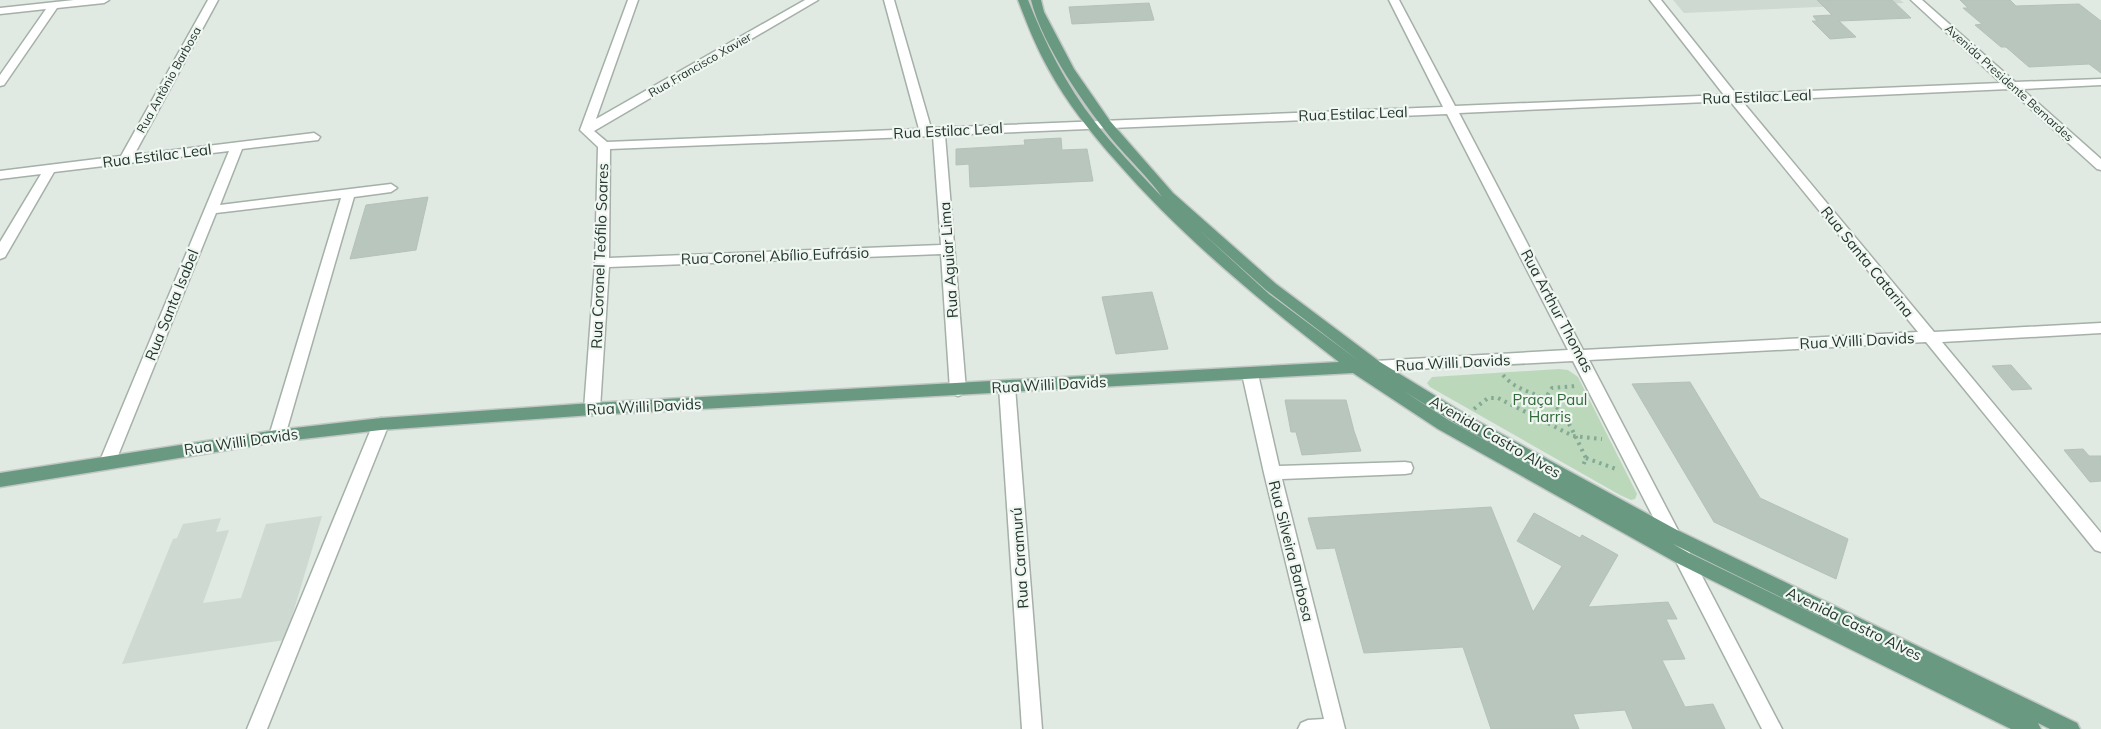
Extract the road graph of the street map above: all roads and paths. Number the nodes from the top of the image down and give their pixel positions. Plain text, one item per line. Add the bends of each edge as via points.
1 (104, 0) edge
2 (213, 0) edge
3 (633, 0) edge
4 (813, 0) edge
5 (889, 0) edge
6 (1394, 0) edge
7 (1654, 0) edge
8 (1916, 0) edge
9 (1928, 0) edge
10 (54, 5) junction
11 (1031, 6) edge
12 (0, 11) edge
13 (1939, 14) junction
14 (2101, 82) edge
15 (0, 83) edge
16 (2019, 86) junction
17 (1733, 98) junction
18 (1451, 110) junction
19 (1098, 125) junction
20 (586, 130) junction
21 (932, 131) junction
22 (314, 137) dead end
23 (604, 146) junction
24 (236, 147) junction
25 (2101, 154) edge
26 (126, 159) junction
27 (2101, 166) edge
28 (50, 169) junction
29 (0, 175) edge
30 (391, 188) dead end
31 (349, 193) junction
32 (1163, 198) junction
33 (210, 210) junction
34 (948, 249) junction
35 (0, 254) edge
36 (602, 263) junction
37 (2101, 328) edge
38 (1929, 337) junction
39 (1581, 356) junction
40 (1375, 366) junction
41 (1355, 367) junction
42 (1497, 370) junction
43 (1250, 374) junction
44 (1512, 374) dead end
45 (1578, 382) dead end
46 (1007, 387) junction
47 (958, 390) junction
48 (1549, 402) junction
49 (1466, 405) dead end
50 (592, 409) junction
51 (1482, 414) dead end
52 (1469, 415) junction
53 (381, 424) junction
54 (1602, 430) dead end
55 (277, 436) junction
56 (1573, 436) junction
57 (1514, 457) junction
58 (108, 463) junction
59 (1618, 463) dead end
60 (1573, 465) dead end
61 (1405, 468) dead end
62 (1581, 470) junction
63 (1622, 471) dead end
64 (1272, 473) junction
65 (1589, 474) dead end
66 (0, 480) edge
67 (1671, 535) junction
68 (2101, 545) edge
69 (1684, 558) junction
70 (1825, 618) junction
71 (257, 729) edge
72 (1032, 729) edge
73 (1308, 729) edge
74 (1772, 729) edge
75 (2031, 729) edge
76 (2070, 729) edge

1 - 10 street
2 - 26 street, Rua Antônio Barbosa
3 - 20 street
4 - 20 street, Rua Francisco Xavier
5 - 21 street, Rua Aguiar Lima
6 - 18 street, Rua Arthur Thomas
7 - 17 street, Rua Santa Catarina
8 - 13 street, Avenida Presidente Bernardes
9 - 13 street, Avenida Presidente Bernardes
10 - 12 street
10 - 15 street
11 - 19 main road, Avenida Castro Alves
13 - 16 street, Avenida Presidente Bernardes
14 - 16 street, Rua Estilac Leal
16 - 17 street, Rua Estilac Leal
16 - 25 street, Avenida Presidente Bernardes
16 - 27 street, Avenida Presidente Bernardes
17 - 18 street, Rua Estilac Leal
17 - 38 street, Rua Santa Catarina
18 - 19 street, Rua Estilac Leal
18 - 39 street, Rua Arthur Thomas
19 - 21 street, Rua Estilac Leal
19 - 32 main road, Avenida Castro Alves
20 - 23 street, Rua Coronel Teófilo Soares
21 - 23 street, Rua Estilac Leal
21 - 34 street, Rua Aguiar Lima
22 - 24 street, Rua Estilac Leal
23 - 36 street, Rua Coronel Teófilo Soares
24 - 26 street, Rua Estilac Leal
24 - 33 street, Rua Santa Isabel
26 - 28 street, Rua Estilac Leal
28 - 29 street, Rua Estilac Leal
28 - 35 street
30 - 31 street
31 - 33 street
31 - 55 street
32 - 40 main road, Avenida Castro Alves via 1271,287
32 - 41 main road, Avenida Castro Alves via 1264,297
33 - 58 street, Rua Santa Isabel
34 - 36 street, Rua Coronel Abílio Eufrásio
34 - 47 street, Rua Aguiar Lima
36 - 50 street, Rua Coronel Teófilo Soares
37 - 38 street, Rua Willi Davids
38 - 39 street, Rua Willi Davids
38 - 68 street, Rua Santa Catarina
39 - 42 street, Rua Willi Davids
39 - 67 street, Rua Arthur Thomas
40 - 41 main road, Rua Willi Davids
40 - 42 street, Rua Willi Davids
40 - 52 main road, Avenida Castro Alves
41 - 43 main road, Rua Willi Davids
41 - 57 main road, Avenida Castro Alves via 1444,425
42 - 44 path
42 - 48 path via 1521,390
43 - 46 main road, Rua Willi Davids
43 - 64 street, Rua Silveira Barbosa
45 - 48 path via 1580,386 1552,388 1548,394
46 - 47 main road, Rua Willi Davids
46 - 72 street, Rua Caramurú
47 - 50 main road, Rua Willi Davids
48 - 56 path via 1556,406
49 - 52 path
50 - 53 main road, Rua Willi Davids
51 - 52 path
52 - 56 path via 1488,398 1498,398
52 - 57 main road, Avenida Castro Alves
53 - 55 main road, Rua Willi Davids
53 - 71 street
54 - 56 path via 1607,439
55 - 58 main road, Rua Willi Davids
56 - 62 path via 1586,458
57 - 67 main road, Avenida Castro Alves
57 - 69 main road, Avenida Castro Alves
58 - 66 main road, Rua Willi Davids
59 - 63 path
60 - 62 path
61 - 64 street
62 - 65 path
64 - 73 street, Rua Silveira Barbosa via 1336,727
67 - 69 street, Rua Arthur Thomas
67 - 70 main road, Avenida Castro Alves
69 - 70 main road, Avenida Castro Alves
69 - 74 street, Rua Arthur Thomas
70 - 75 main road, Avenida Castro Alves
70 - 76 main road, Avenida Castro Alves

